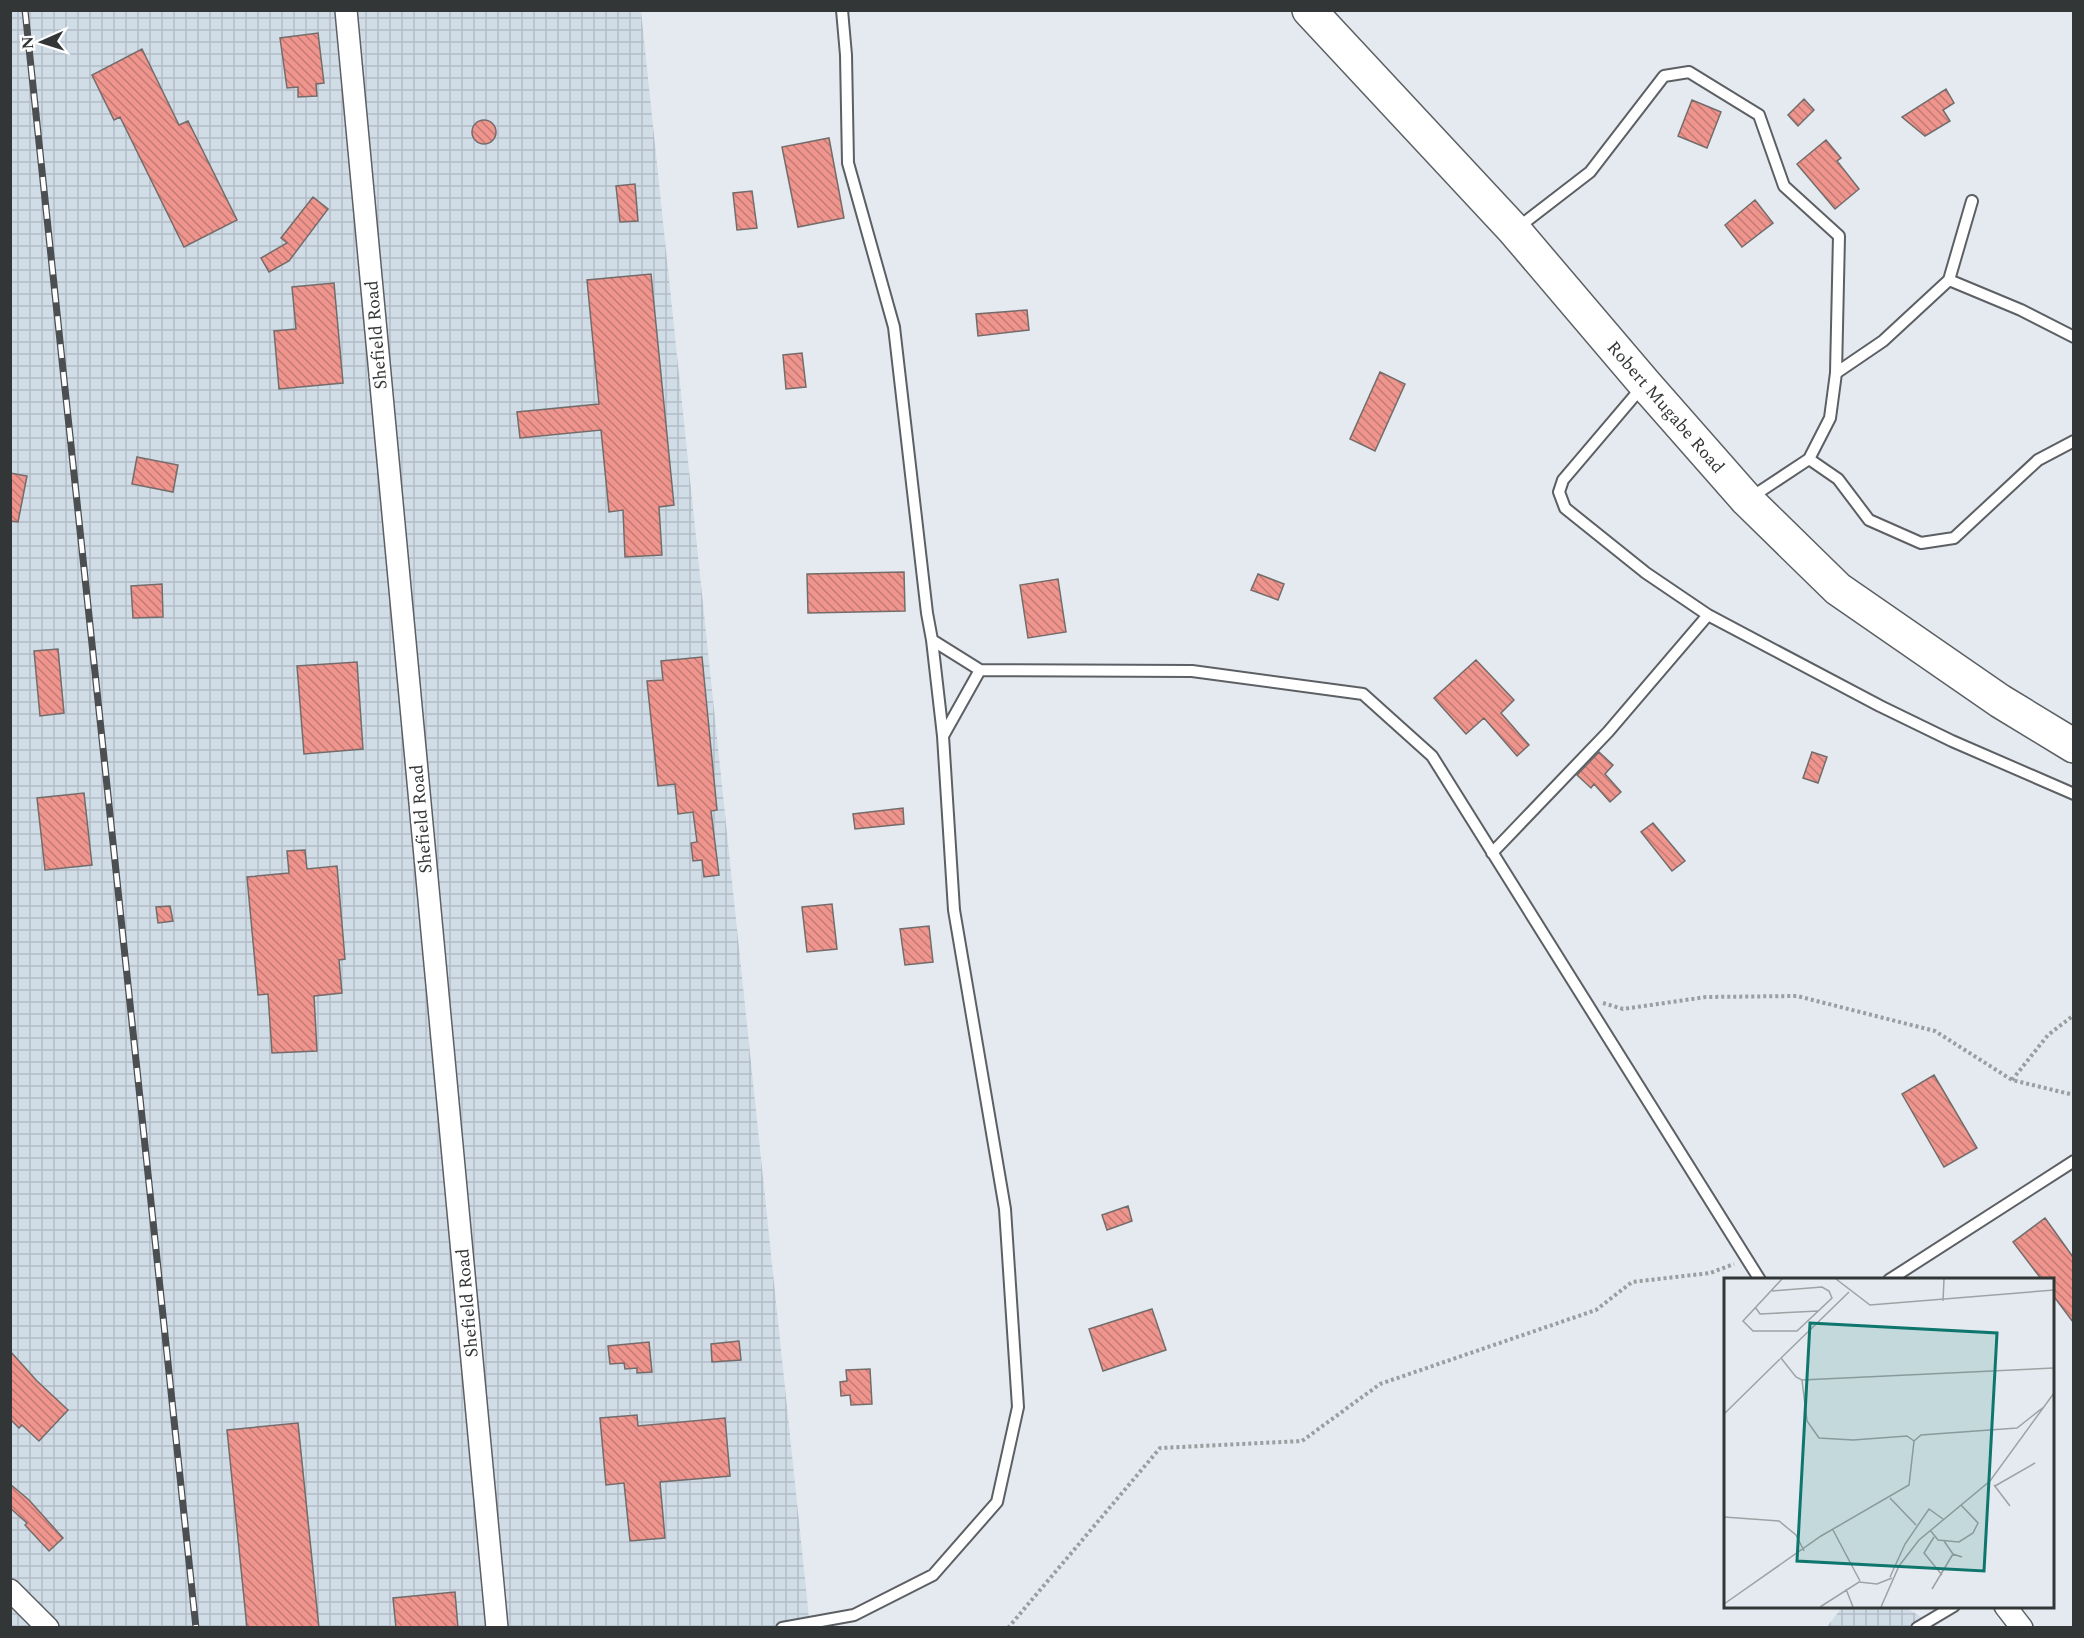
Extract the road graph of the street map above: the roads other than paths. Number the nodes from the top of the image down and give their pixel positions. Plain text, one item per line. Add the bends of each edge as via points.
1 (346, 10) edge
2 (842, 10) edge
3 (1309, 10) edge
4 (1971, 201) dead end
5 (1514, 230) junction
6 (1949, 280) junction
7 (2073, 337) edge
8 (1836, 373) junction
9 (1645, 384) junction
10 (2073, 441) edge
11 (1809, 459) junction
12 (1747, 500) junction
13 (1708, 615) junction
14 (933, 640) junction
15 (980, 670) junction
16 (943, 736) junction
17 (2073, 746) edge
18 (2073, 794) edge
19 (1492, 853) junction
20 (2073, 1161) edge
21 (1759, 1278) edge
22 (1892, 1278) edge
23 (10, 1590) edge
24 (1951, 1608) edge
25 (2007, 1608) edge
26 (48, 1628) edge
27 (497, 1628) edge
28 (782, 1628) edge
29 (1917, 1628) edge
30 (2022, 1628) edge

1 - 27 street, Shefield Road
2 - 14 lane via 848,163 894,327
3 - 5 main road, Robert Mugabe Road
4 - 6 lane
5 - 8 lane via 1590,172 1664,76 1689,72 1759,115 1784,186 1839,236
5 - 9 main road, Robert Mugabe Road
6 - 7 lane
6 - 8 lane via 1883,340
8 - 11 lane via 1830,418
9 - 12 main road, Robert Mugabe Road
9 - 13 lane via 1563,480 1558,492 1565,508 1646,573
10 - 11 lane via 2038,460 1954,538 1921,543 1869,520 1838,479
11 - 12 lane
12 - 17 main road, Robert Mugabe Road via 1838,589 2000,701
13 - 18 lane via 1880,706
13 - 19 lane via 1608,732
14 - 15 lane
14 - 16 lane
15 - 16 lane
15 - 19 lane via 1192,671 1363,694 1432,756
16 - 28 lane via 954,910 1005,1209 1018,1407 997,1502 933,1575 854,1615
19 - 21 lane
20 - 22 lane
23 - 26 street
24 - 29 lane
25 - 30 street

